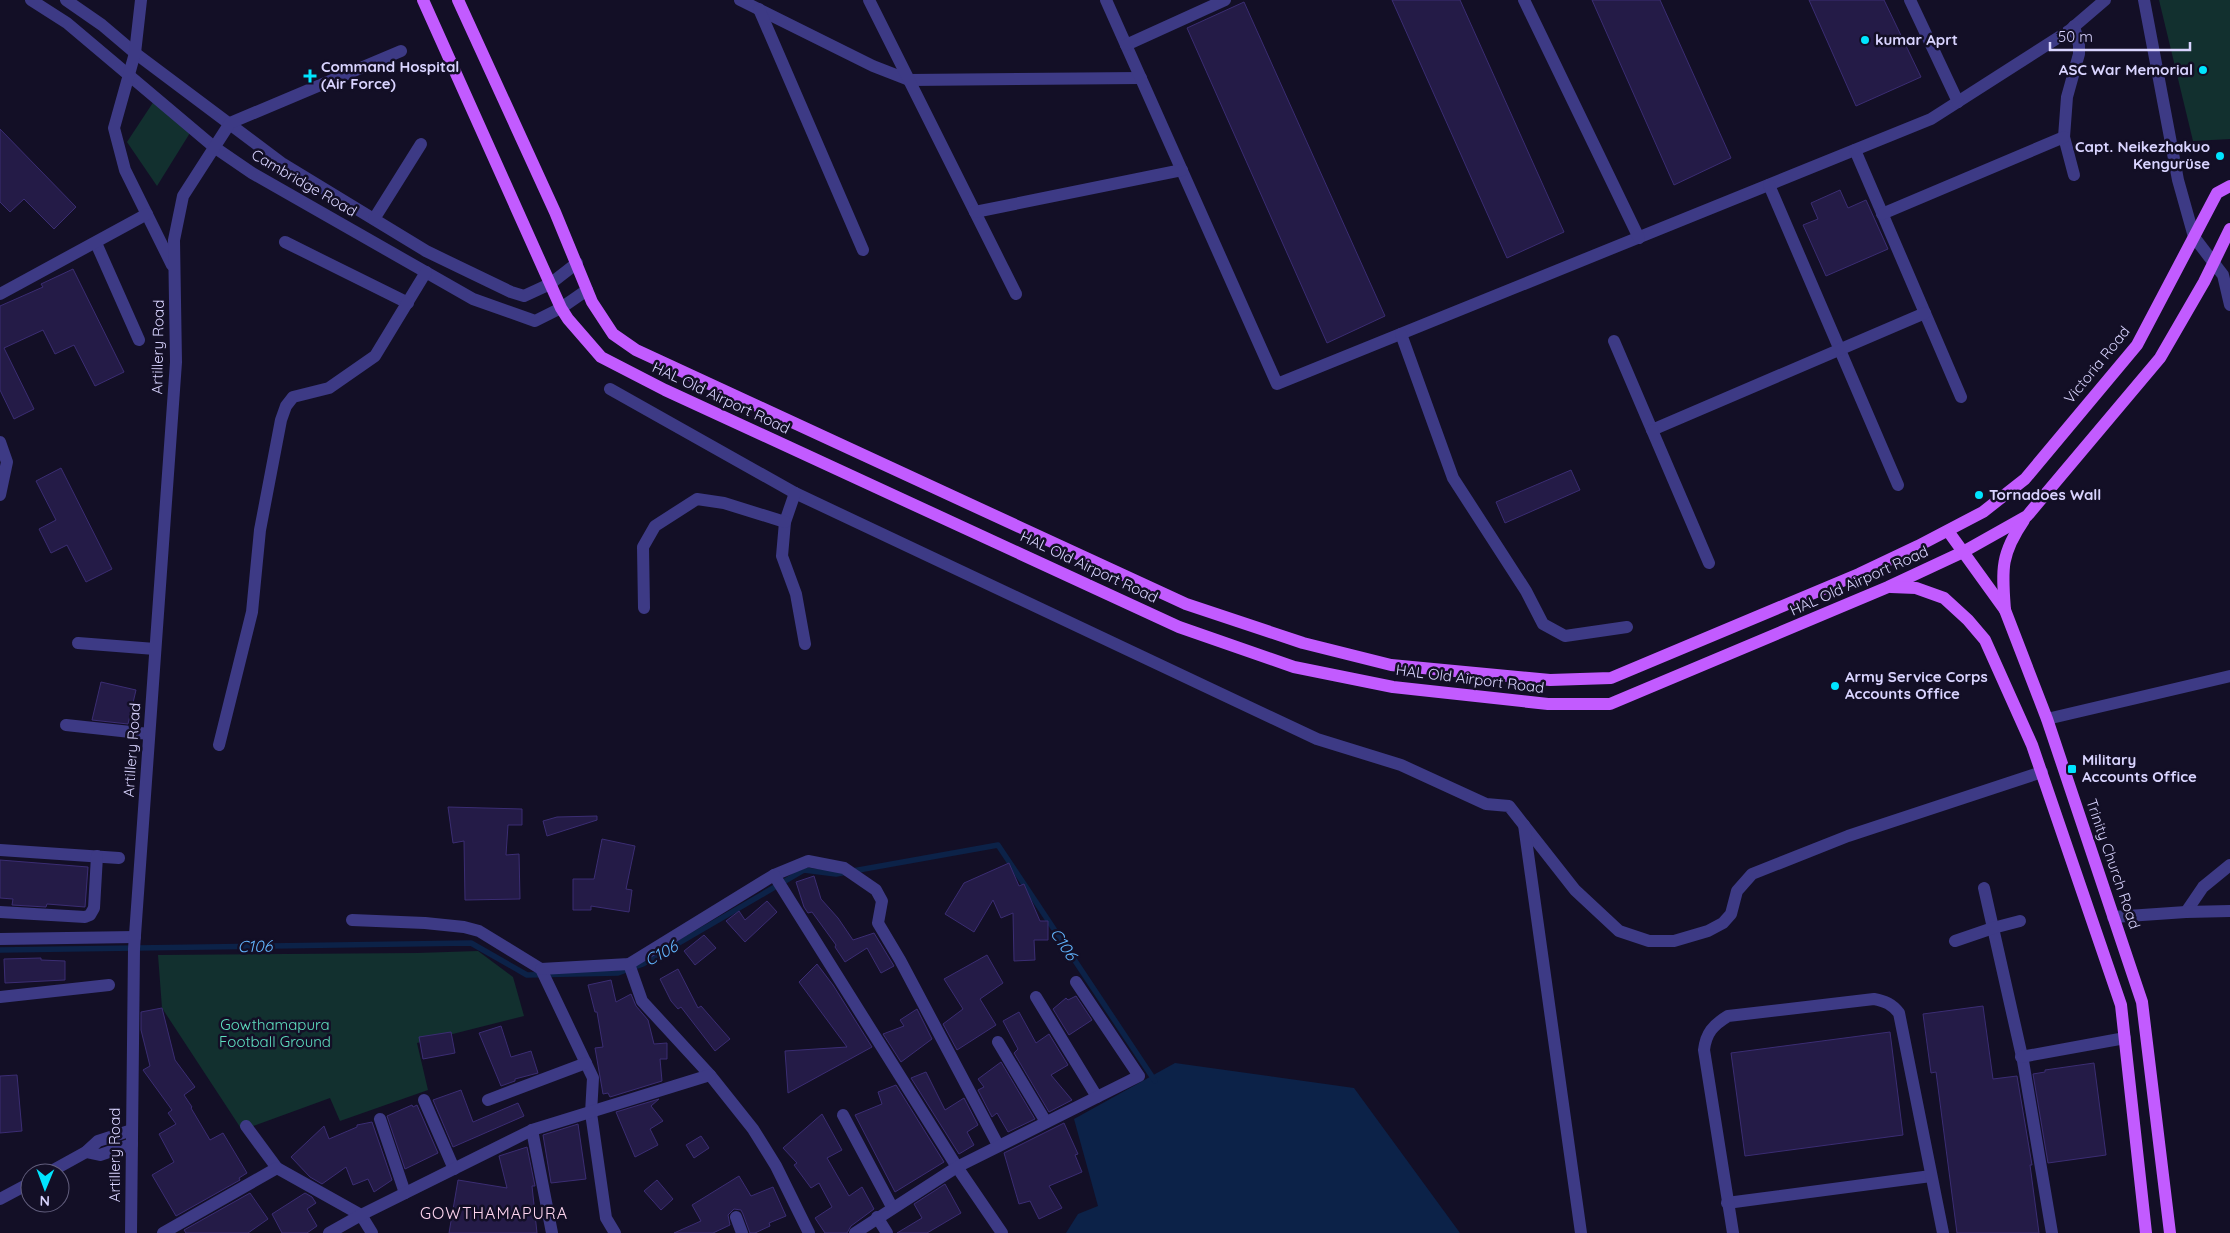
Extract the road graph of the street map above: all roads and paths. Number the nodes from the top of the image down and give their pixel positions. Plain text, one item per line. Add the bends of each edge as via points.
1 (31, 0) edge
2 (66, 0) edge
3 (141, 0) edge
4 (423, 0) edge
5 (458, 0) edge
6 (740, 0) edge
7 (869, 0) edge
8 (1106, 0) edge
9 (1225, 0) edge
10 (1524, 0) edge
11 (1910, 0) edge
12 (2105, 0) edge
13 (2144, 0) edge
14 (759, 9) junction
15 (2074, 26) junction
16 (1126, 44) junction
17 (401, 51) dead end
18 (134, 52) junction
19 (128, 76) junction
20 (1141, 78) junction
21 (909, 80) junction
22 (1958, 102) junction
23 (230, 122) junction
24 (2064, 137) junction
25 (421, 144) dead end
26 (214, 147) junction
27 (1855, 150) junction
28 (1182, 170) junction
29 (2074, 175) dead end
30 (1769, 185) junction
31 (2230, 186) edge
32 (975, 212) junction
33 (148, 214) junction
34 (1882, 214) junction
35 (374, 219) junction
36 (2230, 229) edge
37 (2194, 237) junction
38 (1639, 238) junction
39 (285, 242) dead end
40 (96, 243) junction
41 (863, 250) dead end
42 (2214, 261) junction
43 (577, 263) junction
44 (174, 270) junction
45 (426, 272) junction
46 (550, 284) junction
47 (587, 290) junction
48 (0, 294) edge
49 (1016, 294) dead end
50 (408, 303) junction
51 (2230, 305) edge
52 (561, 308) junction
53 (1925, 314) junction
54 (1401, 334) junction
55 (139, 340) dead end
56 (1614, 341) dead end
57 (1840, 350) junction
58 (610, 389) dead end
59 (1961, 397) dead end
60 (1652, 430) junction
61 (0, 442) edge
62 (4, 464) edge
63 (1898, 485) dead end
64 (796, 493) junction
65 (0, 495) edge
66 (2027, 516) junction
67 (785, 522) junction
68 (1948, 531) junction
69 (1963, 552) junction
70 (1709, 563) dead end
71 (1888, 587) junction
72 (644, 608) dead end
73 (2005, 610) junction
74 (1627, 627) dead end
75 (78, 643) dead end
76 (805, 644) dead end
77 (155, 649) junction
78 (2230, 676) edge
79 (2047, 719) junction
80 (66, 726) dead end
81 (149, 734) junction
82 (219, 745) dead end
83 (2042, 772) junction
84 (1524, 824) junction
85 (0, 850) edge
86 (97, 856) junction
87 (119, 858) dead end
88 (2230, 865) edge
89 (774, 875) junction
90 (1984, 888) dead end
91 (2230, 911) edge
92 (0, 912) edge
93 (2186, 912) junction
94 (2113, 917) junction
95 (352, 920) dead end
96 (2020, 922) dead end
97 (1993, 928) junction
98 (134, 937) junction
99 (0, 939) edge
100 (1955, 941) dead end
101 (629, 965) junction
102 (541, 969) junction
103 (1076, 982) dead end
104 (110, 985) dead end
105 (0, 997) edge
106 (1036, 997) dead end
107 (2125, 1038) junction
108 (998, 1042) dead end
109 (2022, 1057) junction
110 (586, 1063) junction
111 (710, 1074) junction
112 (1097, 1097) junction
113 (424, 1100) dead end
114 (488, 1100) dead end
115 (591, 1113) junction
116 (843, 1114) dead end
117 (380, 1119) dead end
118 (1046, 1122) junction
119 (246, 1126) dead end
120 (132, 1130) junction
121 (532, 1130) junction
122 (132, 1144) junction
123 (998, 1145) junction
124 (86, 1152) junction
125 (66, 1163) edge
126 (956, 1167) junction
127 (277, 1168) junction
128 (454, 1169) junction
129 (1932, 1176) junction
130 (20, 1188) edge
131 (405, 1193) junction
132 (0, 1199) edge
133 (1727, 1203) junction
134 (892, 1207) junction
135 (361, 1215) junction
136 (877, 1217) junction
137 (736, 1218) dead end
138 (131, 1233) edge
139 (163, 1233) edge
140 (329, 1233) edge
141 (372, 1233) edge
142 (552, 1233) edge
143 (615, 1233) edge
144 (742, 1233) edge
145 (809, 1233) edge
146 (854, 1233) edge
147 (887, 1233) edge
148 (1002, 1233) edge
149 (1581, 1233) edge
150 (1733, 1233) edge
151 (1943, 1233) edge
152 (2052, 1233) edge
153 (2146, 1233) edge
154 (2170, 1233) edge

1 - 19 street, Cambridge Road via 67,23
2 - 18 street, Cambridge Road
3 - 18 street, Artillery Road
4 - 46 main road, HAL Old Airport Road
5 - 43 main road, HAL Old Airport Road
6 - 14 street
7 - 21 street
8 - 16 street
9 - 16 street
10 - 38 street
11 - 22 street
12 - 15 street
13 - 37 street via 2178,180
14 - 21 street via 873,66
14 - 41 street
15 - 22 street
15 - 24 street via 2080,45 2067,97
16 - 20 street
17 - 23 street
18 - 19 street, Artillery Road
18 - 23 street, Cambridge Road
19 - 26 street, Cambridge Road
19 - 33 street, Artillery Road via 114,128 126,170
20 - 21 street
20 - 28 street
21 - 32 street
22 - 27 street via 1931,120
23 - 26 street, Artillery Road
23 - 35 street, Cambridge Road via 283,164
24 - 29 street
24 - 34 street
25 - 35 street
26 - 44 street, Artillery Road via 183,196 174,240
26 - 45 street, Cambridge Road via 252,173
27 - 30 street
27 - 34 street
28 - 32 street
28 - 54 street via 1277,384
30 - 38 street
30 - 57 street
31 - 37 main road, Victoria Road via 2217,193
32 - 49 street
33 - 40 street
33 - 44 street, Artillery Road
34 - 53 street
35 - 46 street, Cambridge Road via 426,251 511,292 524,296
36 - 42 main road
37 - 42 street
37 - 68 main road, Victoria Road via 2137,345 2025,479 1983,512
38 - 54 street
39 - 50 street
40 - 48 street
40 - 55 street
42 - 51 street via 2223,275
42 - 66 main road via 2160,358
43 - 46 street, Cambridge Road
43 - 47 main road, HAL Old Airport Road
44 - 77 street, Artillery Road via 176,362
45 - 50 street
45 - 52 street, Cambridge Road via 473,299 535,321
46 - 52 main road, HAL Old Airport Road
47 - 52 street, Cambridge Road
47 - 68 main road, HAL Old Airport Road via 613,334 643,353 1186,604 1303,643 1392,665 1550,680 1611,678 1859,574
50 - 82 street via 375,356 329,388 293,397 286,406 260,530 252,612
52 - 71 main road, HAL Old Airport Road via 601,357 665,390 1179,627 1294,667 1393,687 1548,704 1610,704
53 - 57 street
53 - 59 street
54 - 74 street via 1453,478 1526,591 1543,624 1565,636
56 - 60 street
57 - 60 street
57 - 63 street
58 - 64 street
60 - 70 street
61 - 62 street
62 - 65 street
64 - 67 street
64 - 84 street via 1317,739 1401,765 1486,804 1509,806
66 - 69 main road
66 - 73 main road via 2007,548 2002,570
67 - 72 street via 724,503 697,499 656,526 643,547
67 - 76 street via 782,556 796,594
68 - 69 main road, Trinity Church Road
69 - 71 main road, HAL Old Airport Road
69 - 73 main road, Trinity Church Road
71 - 83 main road via 1916,588 1944,598 1985,640
73 - 79 main road, Trinity Church Road
75 - 77 street
77 - 81 street, Artillery Road
78 - 79 street
79 - 94 main road, Trinity Church Road
80 - 81 street
81 - 98 street, Artillery Road
83 - 84 street via 1848,836 1752,874 1737,891 1731,914 1722,923 1708,931 1674,941 1649,941 1619,931 1576,890
83 - 107 main road via 2121,1005
84 - 149 street
85 - 86 street
86 - 87 street
86 - 92 street via 94,908 90,915
88 - 93 street via 2203,887
89 - 101 street
89 - 123 street via 808,861 844,868 876,890 882,901 878,923
89 - 126 street
90 - 97 street
91 - 93 street
93 - 94 street
94 - 154 main road, Trinity Church Road via 2142,1002
95 - 102 street via 464,927 479,931
96 - 97 street
97 - 100 street
97 - 109 street
98 - 99 street
98 - 120 street, Artillery Road
101 - 102 street
101 - 111 street via 642,1001
102 - 110 street
103 - 112 street via 1139,1076
104 - 105 street
106 - 112 street
107 - 109 street
107 - 153 main road
108 - 118 street
109 - 152 street
110 - 114 street
110 - 115 street via 593,1078
111 - 115 street
111 - 145 street via 772,1158
112 - 118 street
113 - 128 street
115 - 121 street
115 - 143 street via 606,1218
116 - 134 street
117 - 131 street
118 - 123 street
119 - 127 street
120 - 122 street, Artillery Road
120 - 124 street via 98,1141
121 - 128 street
121 - 142 street
122 - 124 street via 100,1155
122 - 138 street, Artillery Road
123 - 126 street
124 - 125 street
126 - 134 street
126 - 148 street
127 - 135 street
127 - 139 street
128 - 131 street
129 - 133 street
129 - 133 street via 1898,1013 1894,1007 1874,999 1728,1016 1707,1034 1704,1050
129 - 151 street
130 - 132 street
131 - 135 street
133 - 150 street
134 - 136 street
135 - 140 street
135 - 141 street
136 - 146 street
136 - 147 street
137 - 144 street

